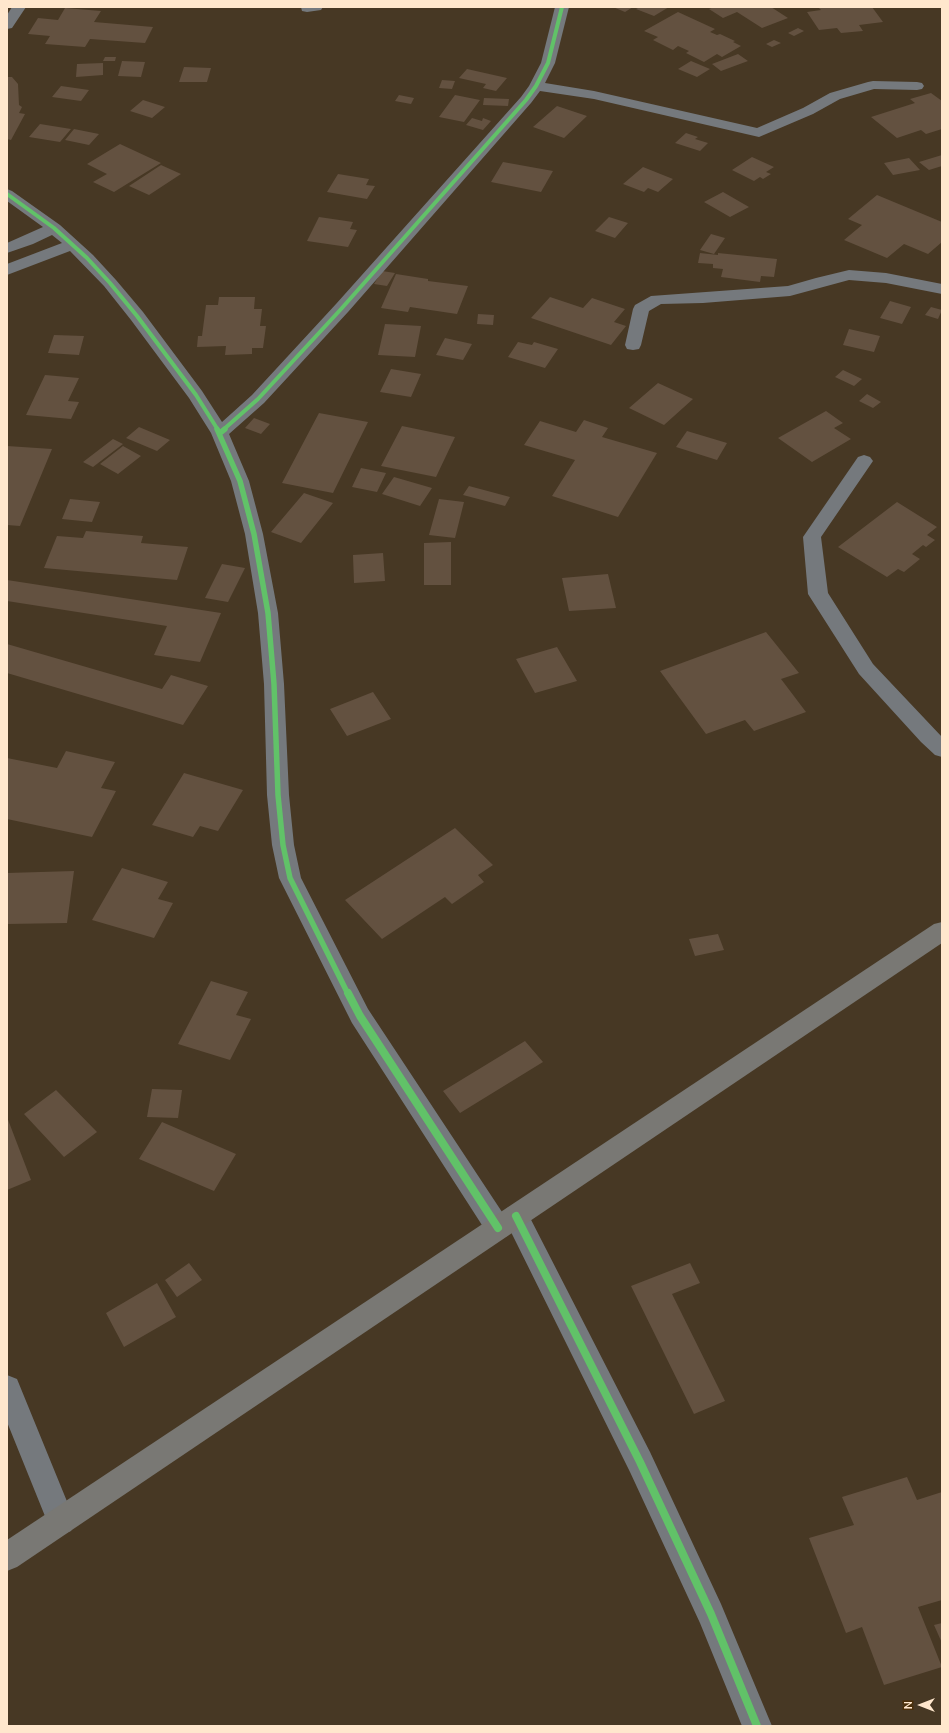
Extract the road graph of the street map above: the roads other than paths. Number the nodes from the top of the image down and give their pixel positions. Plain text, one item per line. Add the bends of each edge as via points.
1 (19, 7) edge
2 (562, 7) edge
3 (7, 25) edge
4 (536, 86) junction
5 (917, 86) dead end
6 (7, 194) edge
7 (54, 228) junction
8 (72, 245) junction
9 (7, 248) edge
10 (7, 270) edge
11 (942, 289) edge
12 (633, 346) dead end
13 (220, 433) junction
14 (864, 461) dead end
15 (942, 749) edge
16 (942, 931) edge
17 (507, 1222) junction
18 (7, 1388) edge
19 (61, 1521) junction
20 (7, 1557) edge
21 (757, 1726) edge

1 - 3 street
2 - 4 street via 548,63
4 - 5 street via 594,95 759,133 835,96 873,85
4 - 13 street via 332,319 258,399
6 - 7 street
7 - 8 street
7 - 9 street
8 - 10 street
8 - 13 street via 87,258 138,316 196,395
11 - 12 street via 886,278 849,275 822,280 790,291 657,299 641,309
13 - 17 street via 240,481 254,534 268,613 274,684 278,795 283,845 290,878 360,1016
14 - 15 street via 812,537 818,594 866,669
16 - 17 main road
17 - 19 main road
17 - 21 street via 640,1462 711,1614
18 - 19 street
19 - 20 main road

